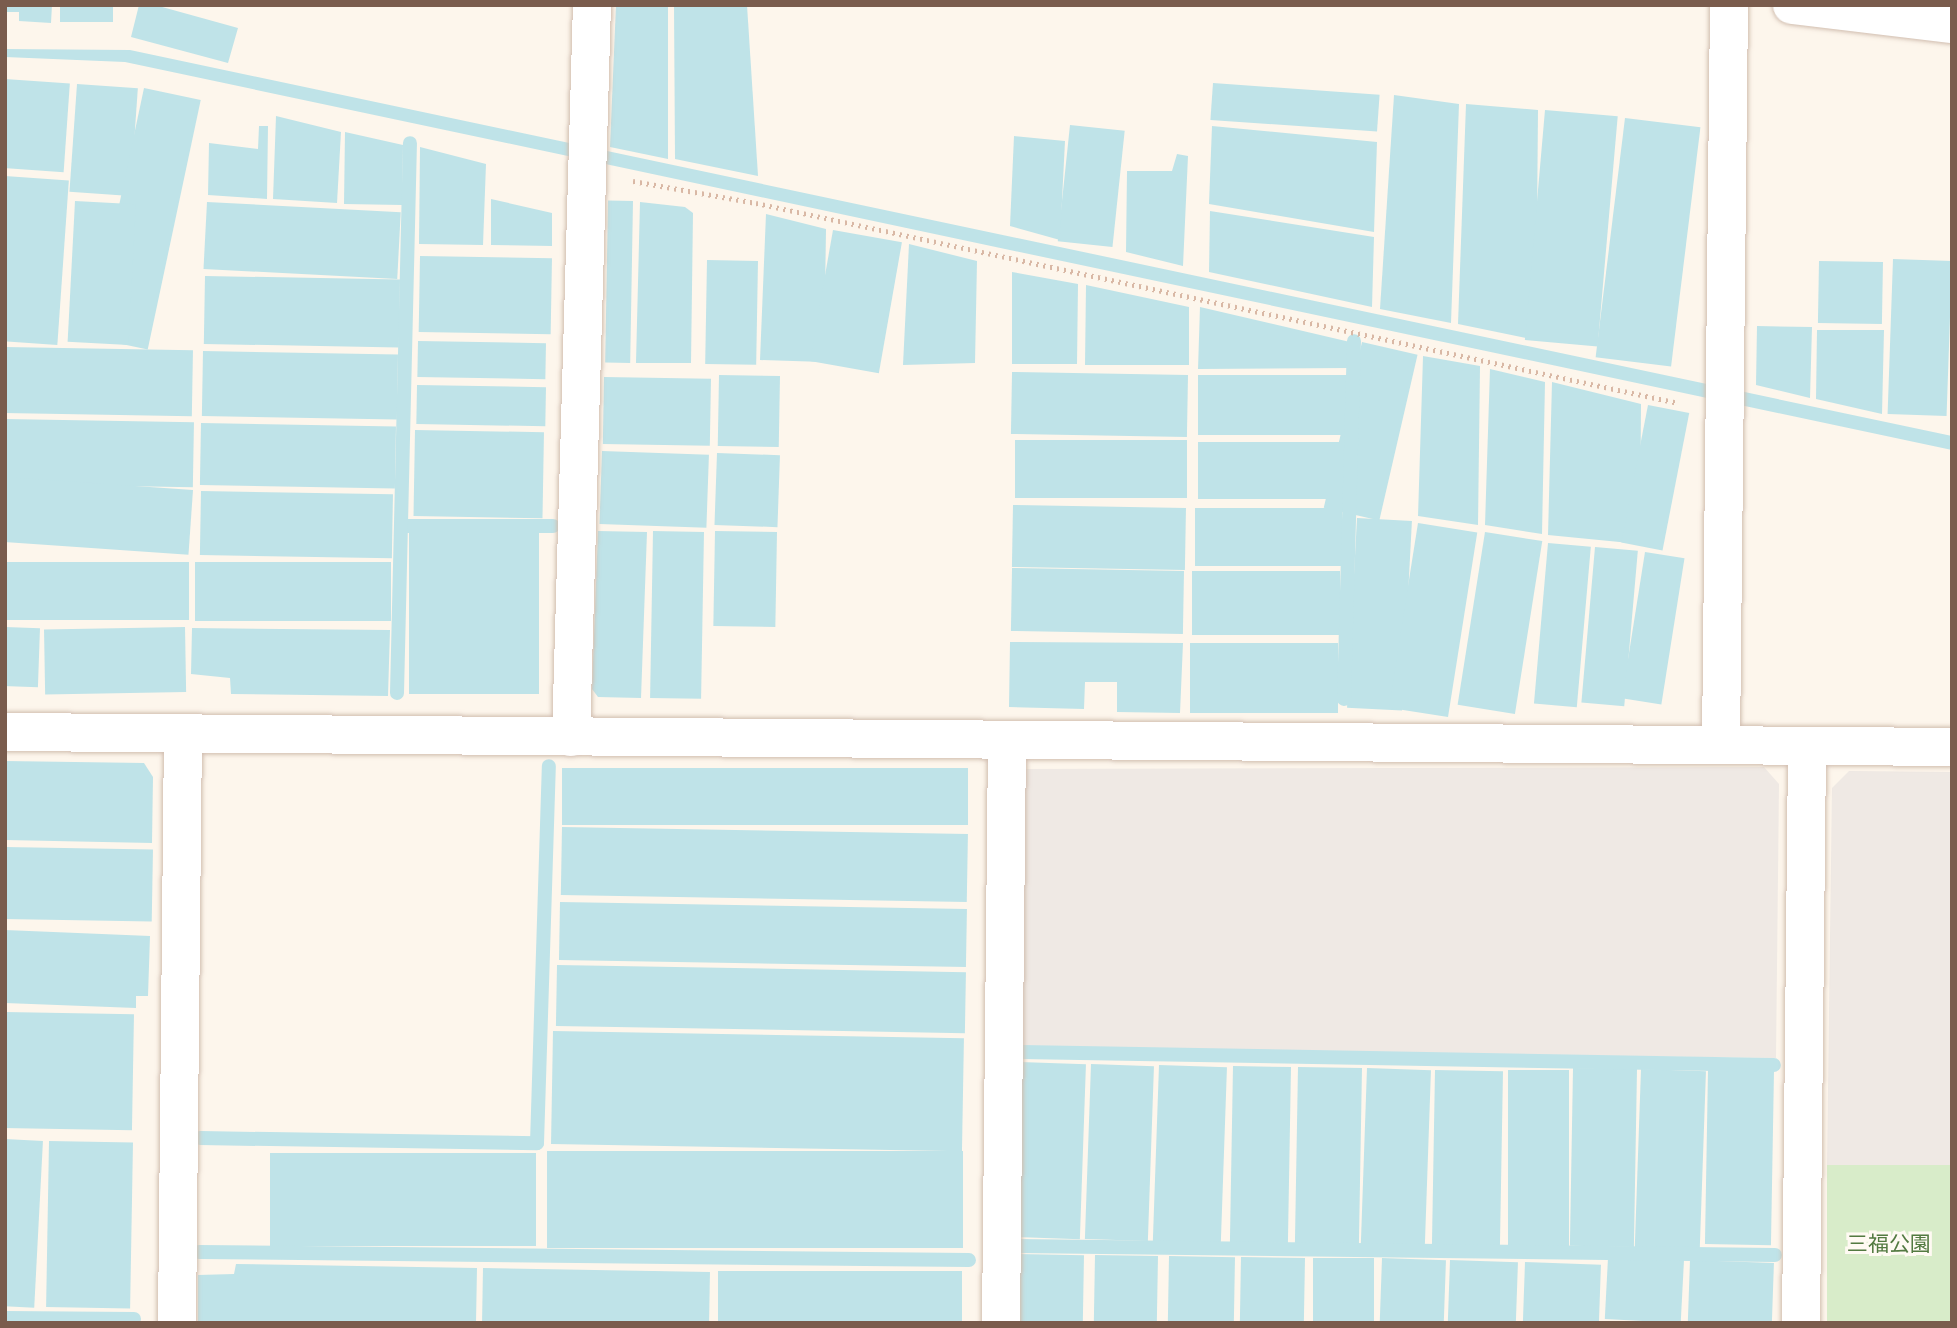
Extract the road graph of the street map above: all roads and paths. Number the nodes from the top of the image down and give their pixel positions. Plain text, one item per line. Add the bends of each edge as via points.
1 (592, 5) edge
2 (1729, 5) edge
3 (1792, 5) edge
4 (1952, 24) edge
5 (588, 161) junction
6 (1725, 401) junction
7 (5, 732) edge
8 (184, 735) junction
9 (570, 737) junction
10 (1007, 741) junction
11 (1721, 744) junction
12 (1807, 746) junction
13 (1952, 747) edge
14 (177, 1323) edge
15 (1002, 1323) edge
16 (1801, 1323) edge

1 - 5 street
2 - 6 street
3 - 4 street
5 - 6 path via 769,205
5 - 9 street
6 - 11 street
7 - 8 street
8 - 9 street
8 - 14 street
9 - 10 street
10 - 11 street
10 - 15 street
11 - 12 street
12 - 13 street
12 - 16 street

